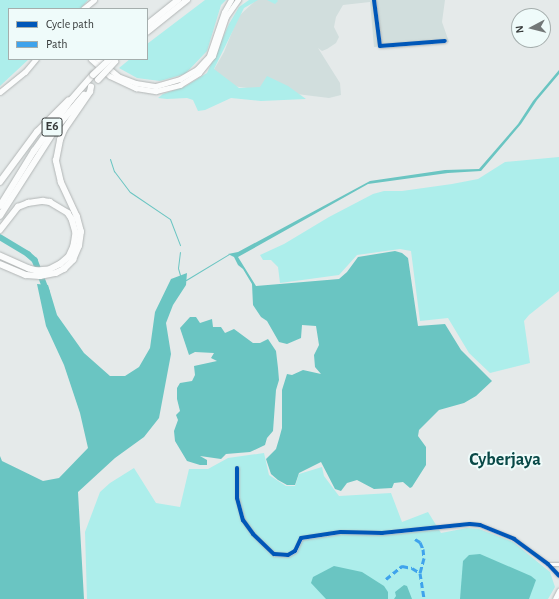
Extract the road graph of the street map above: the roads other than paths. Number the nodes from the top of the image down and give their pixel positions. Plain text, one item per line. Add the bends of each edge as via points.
1 (178, 0) edge
2 (187, 0) edge
3 (231, 0) edge
4 (238, 0) edge
5 (374, 0) edge
6 (93, 1) edge
7 (84, 8) edge
8 (148, 24) edge
9 (148, 31) edge
10 (445, 41) dead end
11 (35, 60) edge
12 (39, 60) edge
13 (92, 60) edge
14 (99, 60) edge
15 (115, 60) edge
16 (25, 72) junction
17 (92, 86) junction
18 (0, 92) edge
19 (71, 100) junction
20 (0, 182) edge
21 (16, 184) junction
22 (0, 206) edge
23 (0, 216) edge
24 (1, 228) edge
25 (0, 256) edge
26 (0, 264) edge
27 (49, 273) junction
28 (237, 468) dead end
29 (548, 564) junction
30 (559, 564) edge
31 (559, 576) edge
32 (559, 591) edge
33 (555, 599) edge

1 - 8 highway
2 - 9 highway
3 - 14 main road via 208,56 197,68 180,79 156,86 136,83 118,76
4 - 13 main road via 226,17 213,56 199,73 180,84 156,91 136,88 110,76
5 - 10 street via 380,46
6 - 7 main road
11 - 16 main road
12 - 16 main road
15 - 17 highway, E6, bridge
15 - 19 highway, E6, bridge via 93,76
16 - 18 main road
17 - 21 highway, E6 via 57,127
17 - 27 highway via 64,130 56,161 60,183 80,225 79,246 69,265 56,273
19 - 20 highway via 37,132
19 - 21 highway, E6
21 - 22 highway, E6
21 - 23 highway, E6
24 - 27 highway via 18,207 28,203 50,202 62,208 72,219 75,239 69,257
25 - 27 highway via 29,269
26 - 27 highway via 26,275
28 - 29 street via 237,498 246,524 274,554 288,555 295,551 302,538 341,532 382,533 470,524 514,538
29 - 30 street
29 - 31 street
32 - 33 main road

